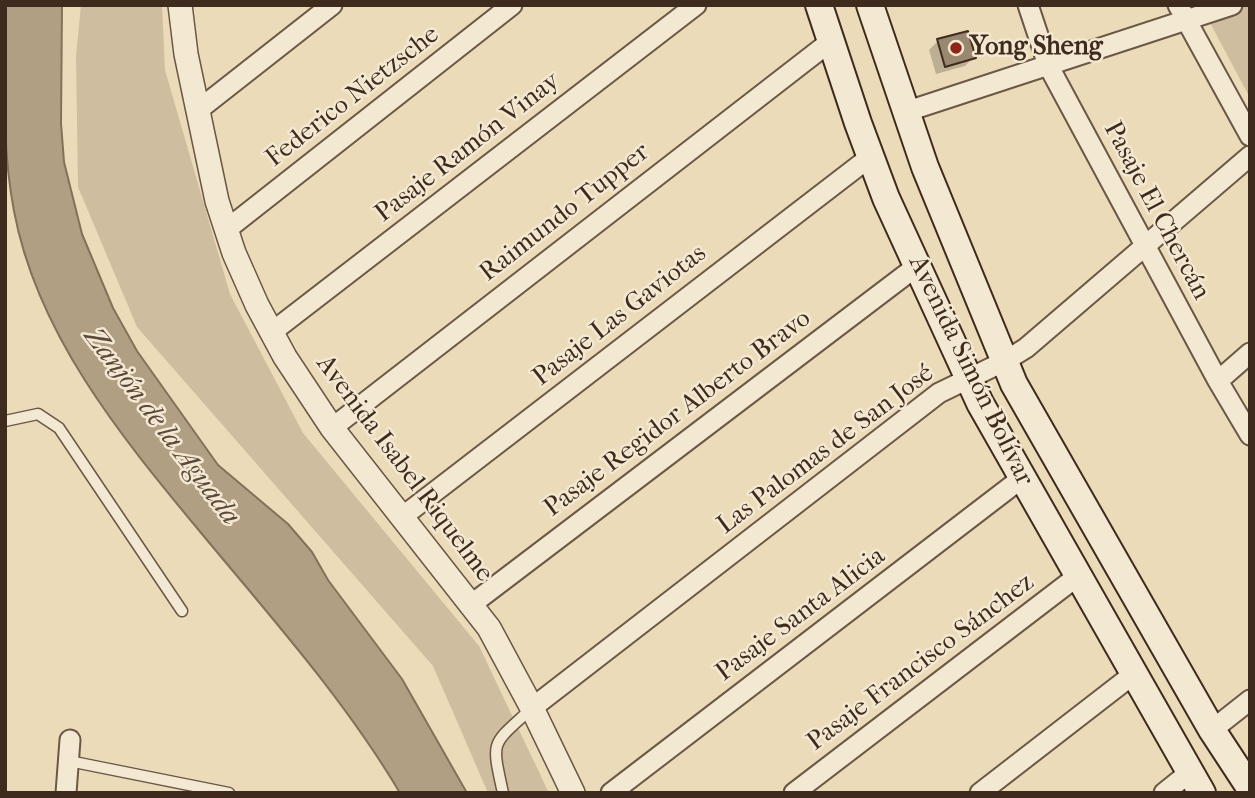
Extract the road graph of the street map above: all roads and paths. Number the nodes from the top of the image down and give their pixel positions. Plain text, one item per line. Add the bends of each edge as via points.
1 (180, 5) edge
2 (332, 5) edge
3 (512, 5) edge
4 (696, 5) edge
5 (819, 5) edge
6 (870, 5) edge
7 (1028, 5) edge
8 (1233, 5) edge
9 (1182, 13) edge
10 (831, 41) junction
11 (1048, 65) junction
12 (197, 111) junction
13 (905, 112) junction
14 (1250, 136) edge
15 (1250, 156) edge
16 (870, 157) junction
17 (226, 230) junction
18 (1144, 245) junction
19 (917, 266) junction
20 (272, 332) junction
21 (1250, 353) edge
22 (1005, 361) junction
23 (968, 379) junction
24 (1218, 381) junction
25 (5, 421) edge
26 (332, 428) junction
27 (1250, 435) edge
28 (1022, 478) junction
29 (402, 517) junction
30 (1079, 575) junction
31 (472, 604) junction
32 (182, 611) dead end
33 (1135, 673) junction
34 (1250, 700) edge
35 (532, 708) junction
36 (1212, 730) junction
37 (70, 740) dead end
38 (69, 761) junction
39 (1196, 783) edge
40 (1250, 788) edge
41 (66, 793) edge
42 (229, 793) edge
43 (503, 793) edge
44 (573, 793) edge
45 (611, 793) edge
46 (794, 793) edge
47 (980, 793) edge
48 (1164, 793) edge

1 - 12 street, Avenida Isabel Riquelme
2 - 12 street
3 - 17 street, Federico Nietzsche
4 - 20 street, Pasaje Ramón Vinay
5 - 10 main road, Avenida Simón Bolívar
6 - 13 main road, Avenida Simón Bolívar
7 - 11 street, Pasaje El Chercán
8 - 9 street
9 - 11 street
9 - 14 street
10 - 16 main road, Avenida Simón Bolívar
10 - 26 street, Raimundo Tupper
11 - 13 street
11 - 18 street, Pasaje El Chercán
12 - 17 street, Avenida Isabel Riquelme
13 - 22 main road, Avenida Simón Bolívar
15 - 18 street, Las Palomas de San José
16 - 19 main road, Avenida Simón Bolívar
16 - 29 street, Pasaje Las Gaviotas
17 - 20 street, Avenida Isabel Riquelme
18 - 22 street, Las Palomas de San José
18 - 24 street, Pasaje El Chercán
19 - 23 main road, Avenida Simón Bolívar
19 - 31 street, Pasaje Regidor Alberto Bravo
20 - 26 street, Avenida Isabel Riquelme
21 - 24 street
22 - 23 street, Las Palomas de San José
22 - 36 main road, Avenida Simón Bolívar
23 - 28 main road, Avenida Simón Bolívar
23 - 35 street, Las Palomas de San José via 939,393
24 - 27 street, Pasaje El Chercán
25 - 32 lane via 38,414 59,428
26 - 29 street, Avenida Isabel Riquelme
28 - 30 main road, Avenida Simón Bolívar
28 - 45 street, Pasaje Santa Alicia
29 - 31 street, Avenida Isabel Riquelme
30 - 33 main road, Avenida Simón Bolívar
30 - 46 street, Pasaje Francisco Sánchez
31 - 35 street, Avenida Isabel Riquelme
33 - 39 main road, Avenida Simón Bolívar
33 - 47 street
34 - 36 street
35 - 43 lane via 497,741 494,752
35 - 44 street, Avenida Isabel Riquelme
36 - 40 main road, Avenida Simón Bolívar
37 - 38 street
38 - 41 street
38 - 42 lane
39 - 48 street

